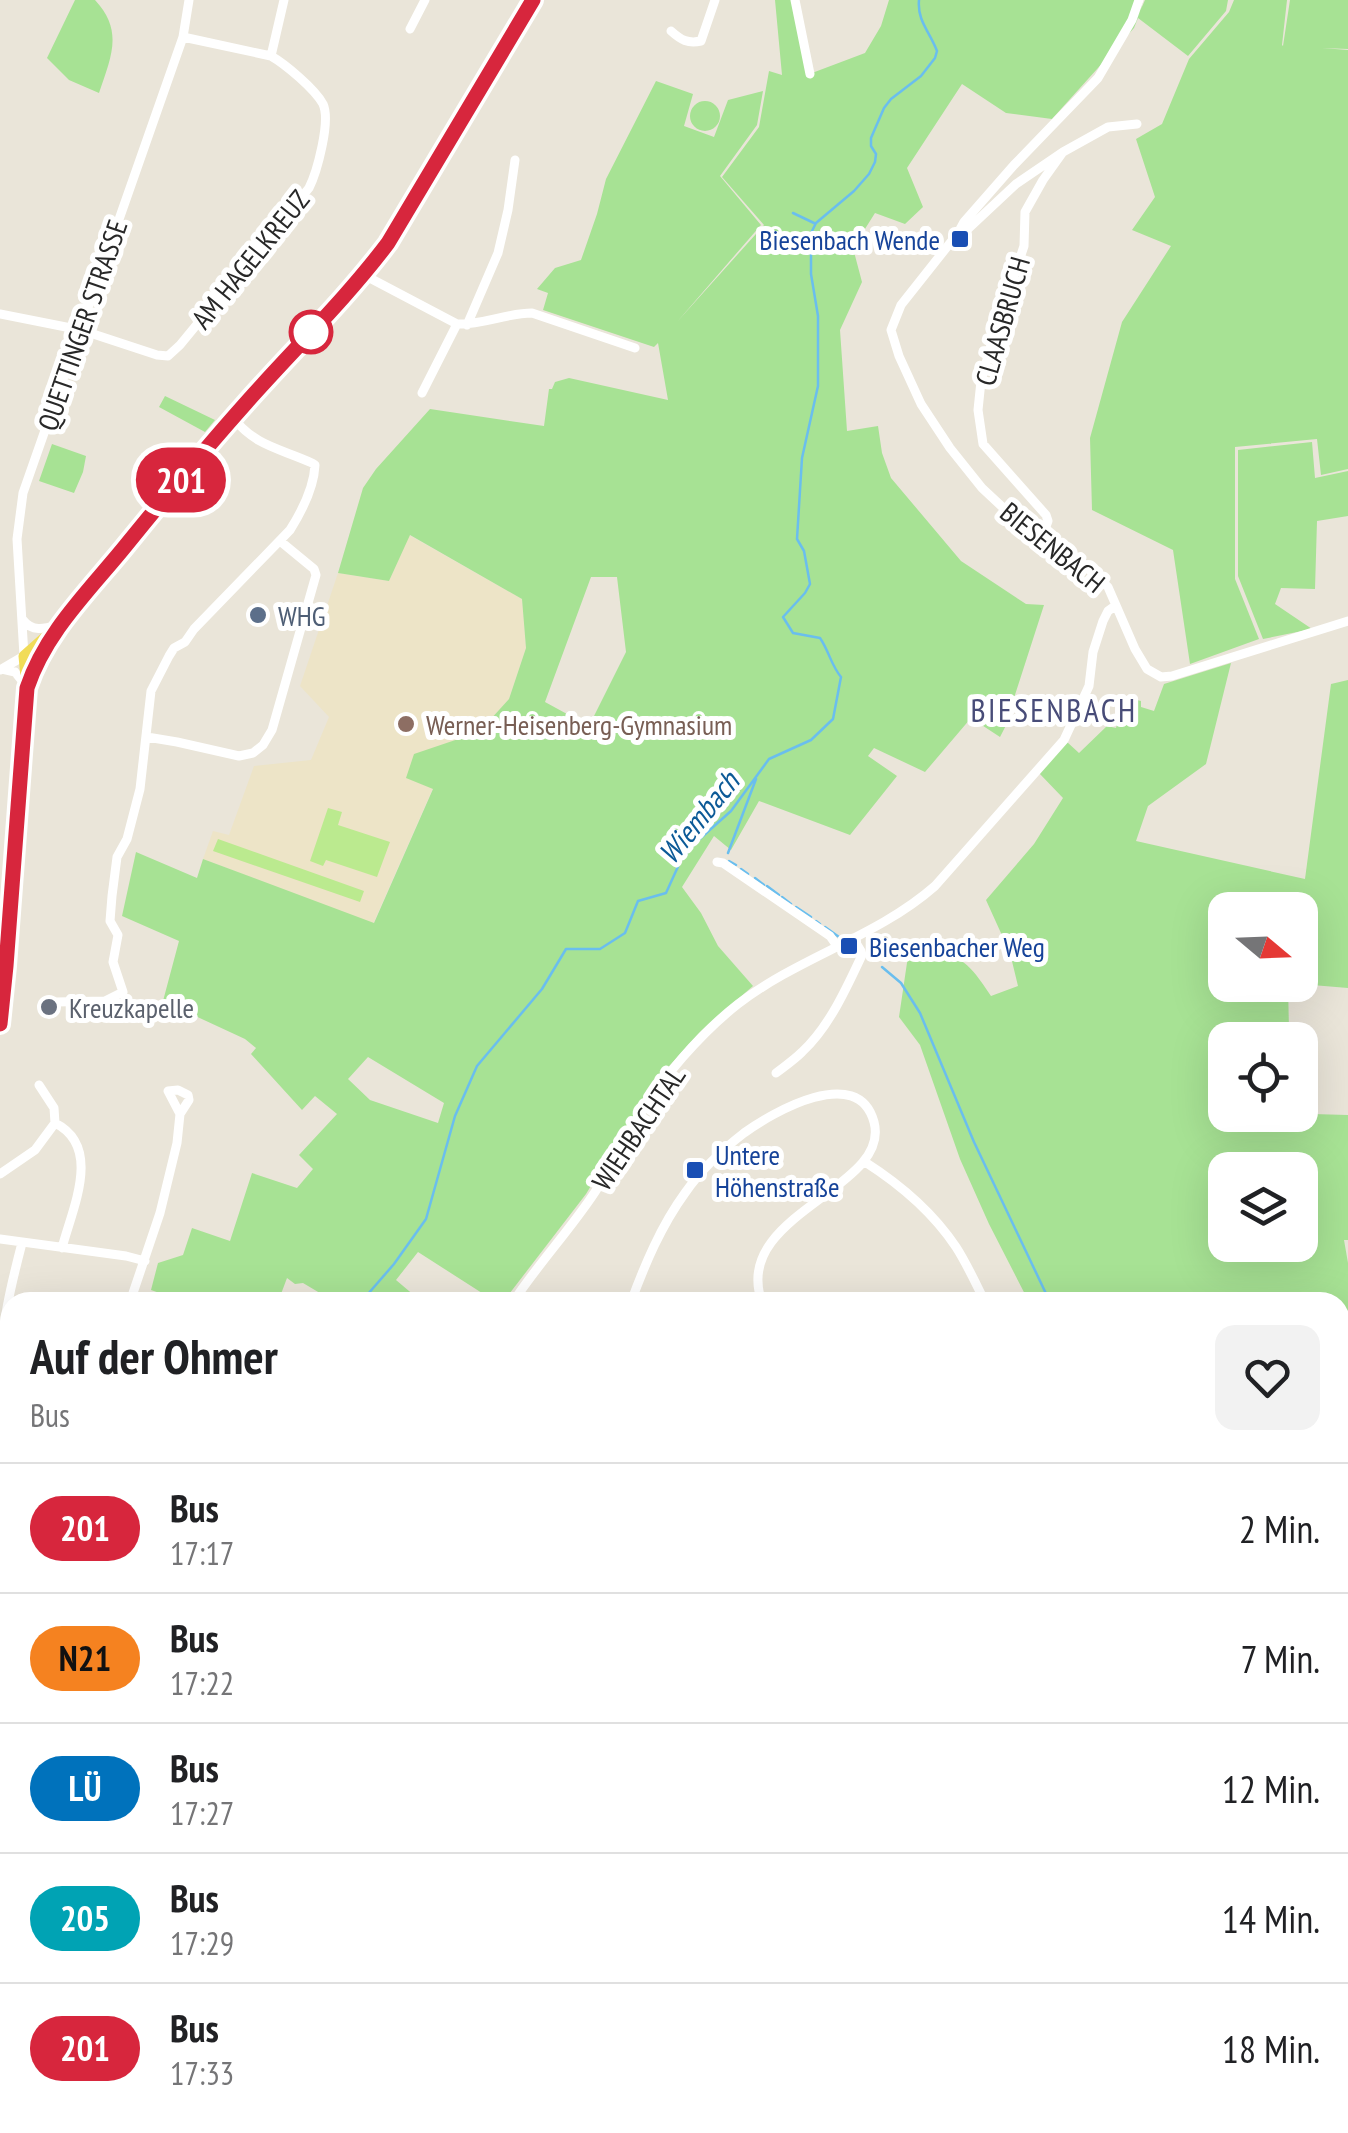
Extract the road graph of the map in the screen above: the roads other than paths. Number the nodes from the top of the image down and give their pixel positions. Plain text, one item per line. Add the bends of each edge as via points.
1 (190, 0) edge
2 (284, 0) edge
3 (426, 0) edge
4 (532, 0) edge
5 (715, 0) edge
6 (795, 0) edge
7 (1139, 0) edge
8 (410, 29) dead end
9 (671, 31) dead end
10 (183, 36) junction
11 (271, 56) junction
12 (810, 74) dead end
13 (1138, 124) dead end
14 (1062, 152) junction
15 (515, 160) dead end
16 (958, 234) junction
17 (364, 275) junction
18 (0, 314) edge
19 (462, 324) junction
20 (81, 330) junction
21 (635, 348) dead end
22 (422, 393) dead end
23 (233, 418) junction
24 (1042, 535) junction
25 (280, 541) junction
26 (1115, 606) junction
27 (23, 620) junction
28 (1348, 621) edge
29 (59, 625) junction
30 (24, 656) junction
31 (1, 669) edge
32 (27, 688) junction
33 (272, 730) junction
34 (147, 737) junction
35 (282, 738) dead end
36 (717, 862) dead end
37 (854, 938) junction
38 (837, 946) junction
39 (56, 1002) dead end
40 (0, 1024) edge
41 (776, 1073) dead end
42 (39, 1085) dead end
43 (180, 1114) dead end
44 (55, 1123) junction
45 (865, 1162) junction
46 (0, 1174) edge
47 (0, 1239) edge
48 (22, 1243) junction
49 (62, 1248) junction
50 (145, 1260) junction
51 (11, 1292) edge
52 (134, 1292) edge
53 (520, 1292) edge
54 (635, 1292) edge
55 (758, 1292) edge
56 (980, 1292) edge

1 - 10 street, QUETTINGER STRASSE
2 - 11 street
3 - 8 street
4 - 17 main road
5 - 9 street via 701,41
6 - 12 street
7 - 16 street, BIESENBACH via 1098,78
10 - 11 street, AM HAGELKREUZ
10 - 20 street, QUETTINGER STRASSE
11 - 20 street, AM HAGELKREUZ via 325,110 309,188 168,356
13 - 14 street, CLAASBRUCH via 1108,127
14 - 16 street, CLAASBRUCH
14 - 24 street, CLAASBRUCH via 1025,212 1024,246 991,345 978,410 983,444 1046,515
15 - 19 street via 498,253
16 - 24 street, BIESENBACH via 894,317 894,344 950,448 982,488
17 - 19 street
17 - 23 main road
18 - 20 street
19 - 21 street via 532,313
19 - 22 street
20 - 27 street, QUETTINGER STRASSE via 19,506
23 - 25 street via 257,442 315,465 298,518
23 - 29 main road
24 - 26 street, BIESENBACH via 1097,576
25 - 33 street via 316,575
25 - 34 street via 174,648 151,691
26 - 28 street via 1146,668 1162,676
26 - 37 street, BIESENBACH via 1103,621 1089,686 1064,740 935,886
27 - 29 street via 37,628
27 - 30 street, QUETTINGER STRASSE
29 - 30 main road
29 - 32 main road
30 - 31 street
30 - 32 main road
31 - 32 street via 20,676
32 - 40 main road
33 - 34 street via 253,753 239,756
33 - 35 street
34 - 39 street via 112,896 110,921 118,934 112,962 124,992 105,1001
36 - 38 street
37 - 38 street, BIESENBACH
37 - 41 street via 862,956 840,1000 803,1052
38 - 53 street, WIEHBACHTAL via 737,1005 684,1058
42 - 44 street
43 - 50 street
44 - 46 street via 35,1150
44 - 49 street via 78,1146 82,1168
45 - 54 street via 876,1136 874,1120 854,1097 812,1097 764,1120 686,1192
45 - 55 street via 769,1247
45 - 56 street via 929,1212
47 - 48 street
48 - 49 street
48 - 51 street
49 - 50 street
50 - 52 street

